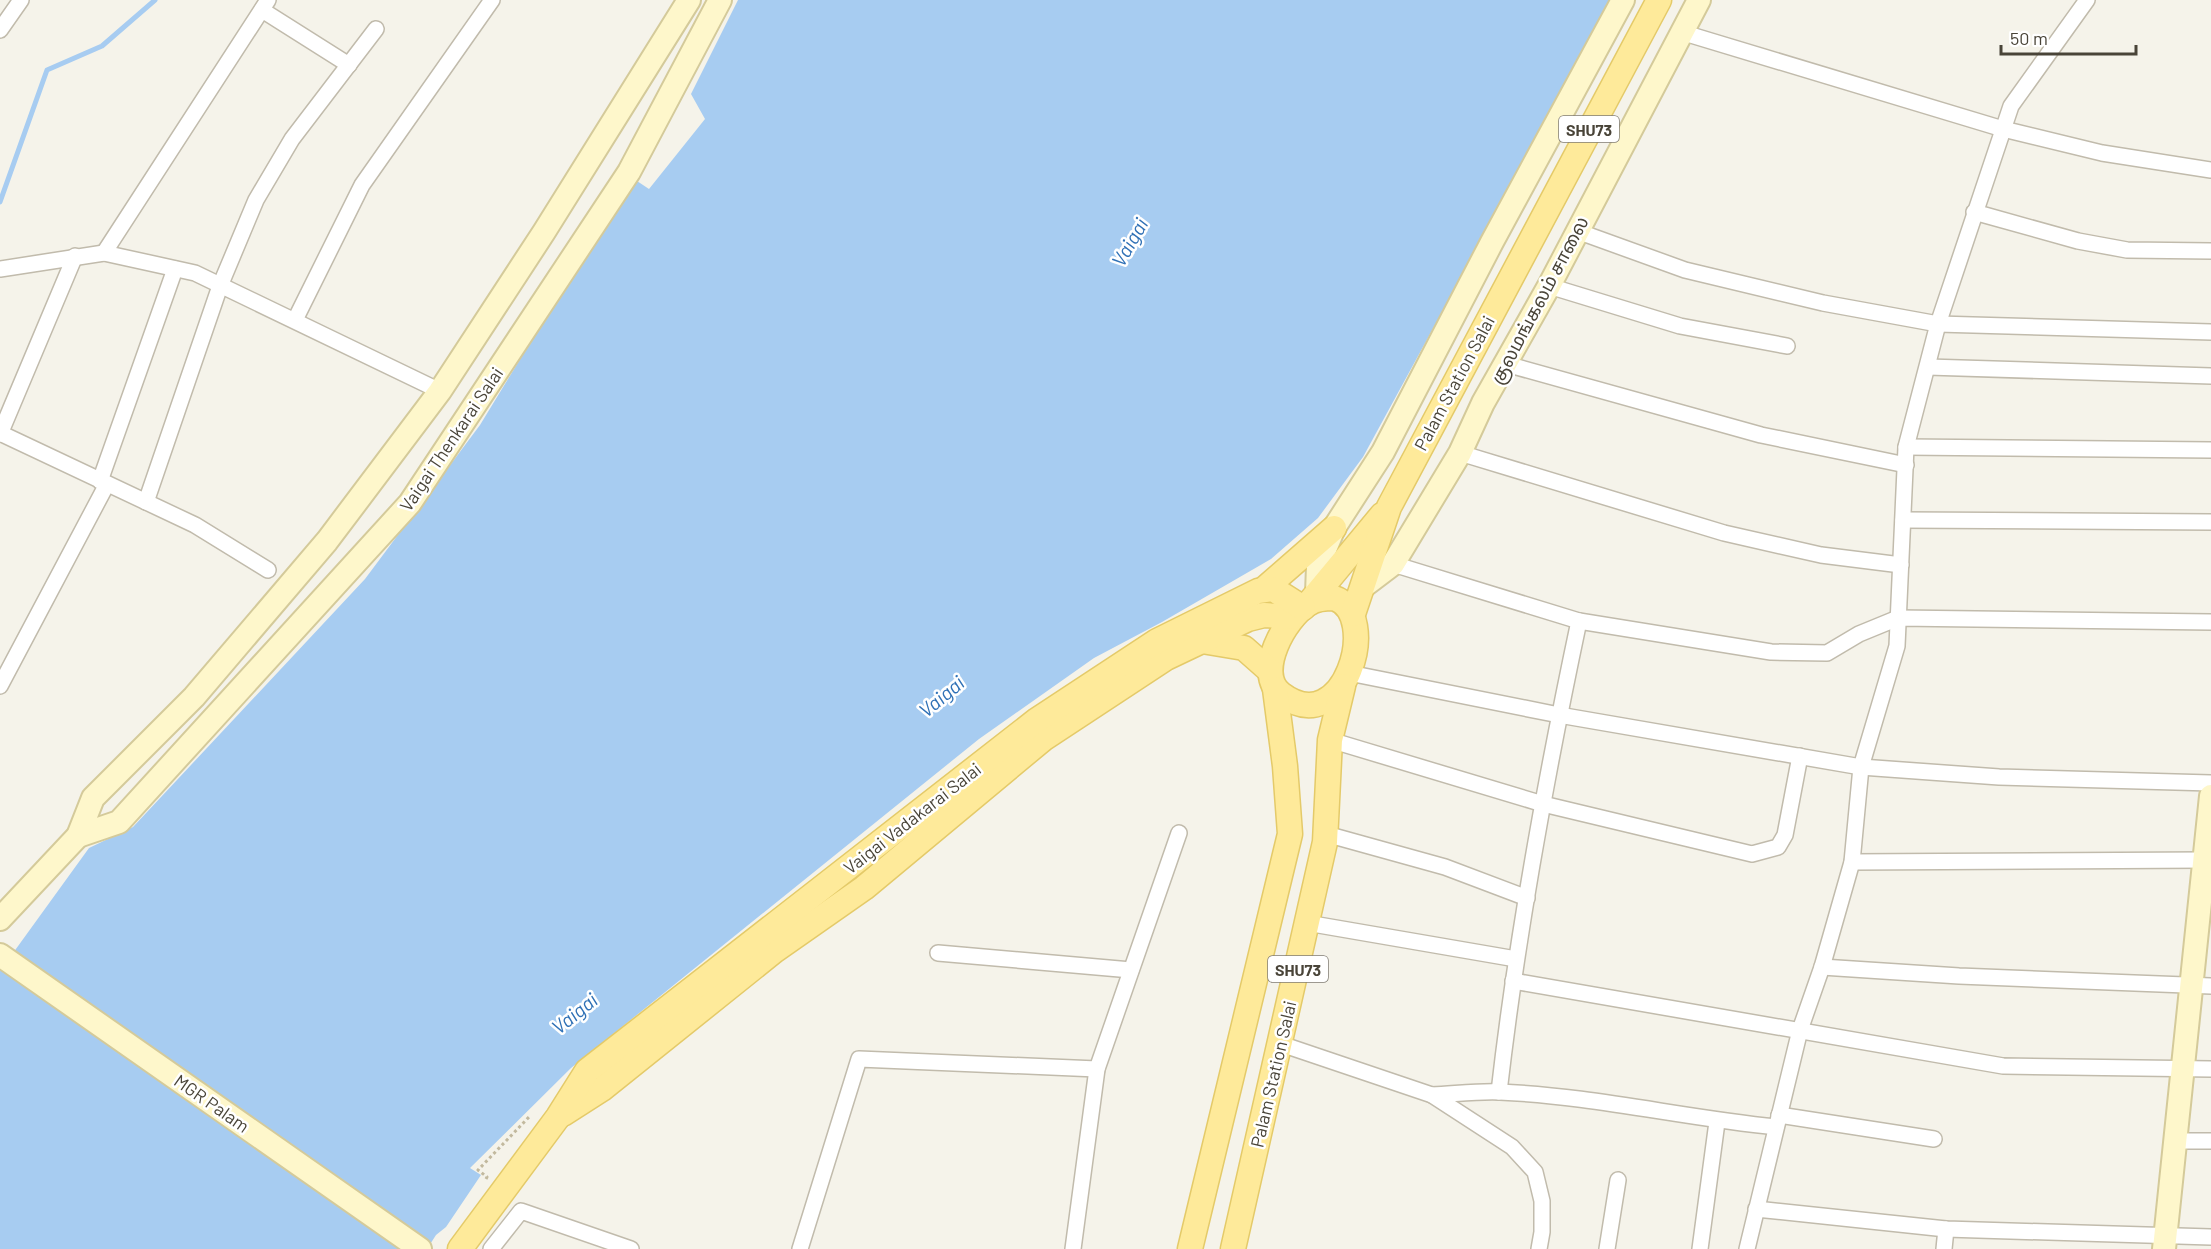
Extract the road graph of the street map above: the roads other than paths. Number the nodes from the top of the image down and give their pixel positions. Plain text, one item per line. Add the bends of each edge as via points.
1 (21, 0) edge
2 (492, 0) edge
3 (689, 0) edge
4 (720, 0) edge
5 (1623, 0) edge
6 (1659, 0) edge
7 (1698, 0) edge
8 (2086, 0) edge
9 (265, 5) edge
10 (376, 29) dead end
11 (0, 30) edge
12 (1681, 32) junction
13 (349, 65) junction
14 (2002, 129) junction
15 (2211, 170) edge
16 (1974, 212) junction
17 (1577, 231) junction
18 (2211, 251) edge
19 (104, 253) junction
20 (75, 256) junction
21 (0, 269) edge
22 (175, 269) junction
23 (220, 286) junction
24 (1549, 286) junction
25 (295, 321) junction
26 (1938, 324) junction
27 (2211, 332) edge
28 (1787, 346) dead end
29 (1506, 364) junction
30 (1928, 368) junction
31 (2211, 376) edge
32 (440, 391) junction
33 (0, 434) edge
34 (1906, 447) junction
35 (2211, 450) edge
36 (1460, 453) junction
37 (1906, 465) junction
38 (104, 482) junction
39 (146, 502) junction
40 (1389, 507) junction
41 (1903, 520) junction
42 (2211, 522) edge
43 (1334, 528) junction
44 (1393, 564) junction
45 (1901, 565) junction
46 (268, 570) dead end
47 (1364, 586) junction
48 (1263, 590) junction
49 (1305, 605) junction
50 (1353, 614) junction
51 (1898, 618) junction
52 (1579, 621) junction
53 (2211, 622) edge
54 (1202, 641) junction
55 (1273, 680) junction
56 (1346, 680) junction
57 (0, 686) edge
58 (1559, 715) junction
59 (1330, 740) junction
60 (1800, 756) junction
61 (1861, 767) junction
62 (2211, 783) edge
63 (2211, 796) edge
64 (1543, 804) junction
65 (1179, 833) dead end
66 (1326, 834) junction
67 (78, 836) junction
68 (1852, 862) junction
69 (2206, 869) edge
70 (1527, 898) junction
71 (0, 919) edge
72 (1307, 923) junction
73 (938, 953) dead end
74 (2, 956) edge
75 (1516, 959) junction
76 (1822, 967) junction
77 (1131, 970) junction
78 (1513, 981) junction
79 (2200, 986) edge
80 (1800, 1030) junction
81 (1281, 1044) junction
82 (1096, 1069) junction
83 (2211, 1069) edge
84 (2182, 1070) junction
85 (1499, 1092) junction
86 (1432, 1095) junction
87 (1778, 1121) junction
88 (1717, 1122) junction
89 (551, 1126) junction
90 (1934, 1139) dead end
91 (2174, 1141) junction
92 (2211, 1141) edge
93 (1618, 1180) dead end
94 (1756, 1209) junction
95 (1946, 1229) junction
96 (2211, 1237) edge
97 (2165, 1243) edge
98 (420, 1249) edge
99 (460, 1249) edge
100 (492, 1249) edge
101 (631, 1249) edge
102 (800, 1249) edge
103 (1073, 1249) edge
104 (1190, 1249) edge
105 (1233, 1249) edge
106 (1539, 1249) edge
107 (1607, 1249) edge
108 (1700, 1249) edge
109 (1747, 1249) edge
110 (1944, 1249) edge

1 - 11 street
2 - 25 street via 362,185
3 - 32 street, Vaigai Thenkarai Salai
4 - 67 street, Vaigai Thenkarai Salai via 629,172 411,503 119,822
5 - 43 street via 1383,452
6 - 40 main road, Palam Station Salai / SHU73
7 - 12 street, குலமங்கலம் சாலை
8 - 14 street via 2011,106
9 - 13 street
9 - 19 street
10 - 13 street
12 - 14 street
12 - 17 street, குலமங்கலம் சாலை
13 - 23 street via 292,139 270,176
14 - 15 street via 2102,153
14 - 16 street
16 - 18 street via 2078,241 2127,250
16 - 26 street
17 - 24 street, குலமங்கலம் சாலை
17 - 26 street via 1685,270 1823,303
19 - 20 street
19 - 22 street
20 - 21 street
20 - 33 street
22 - 23 street via 195,273
22 - 38 street
23 - 25 street
23 - 39 street
24 - 28 street via 1680,326
24 - 29 street, குலமங்கலம் சாலை
25 - 32 street
26 - 27 street
26 - 30 street
29 - 36 street, குலமங்கலம் சாலை
29 - 37 street via 1761,435
30 - 31 street
30 - 34 street
32 - 67 street, Vaigai Thenkarai Salai via 320,550 194,697 93,798
33 - 38 street
34 - 35 street
34 - 37 street
36 - 44 street, குலமங்கலம் சாலை
36 - 45 street via 1724,533 1821,555
37 - 41 street
38 - 39 street
38 - 57 street
39 - 46 street via 195,525
40 - 47 main road, Palam Station Salai / SHU73
40 - 49 main road, Palam Station Salai / SHU73
41 - 42 street
41 - 45 street
43 - 48 main road, Vaigai Vadakarai Salai
43 - 49 street
44 - 47 street, குலமங்கலம் சாலை
44 - 52 street
45 - 51 street
47 - 50 main road, Palam Station Salai / SHU73
48 - 49 main road via 1279,591
48 - 89 main road, Vaigai Vadakarai Salai via 1157,641 1037,720 587,1071
49 - 50 main road via 1334,598 1346,604
49 - 54 main road, Vaigai Vadakarai Salai via 1248,619
49 - 55 main road, SHU73 via 1278,641
50 - 56 main road, SHU73 via 1354,638
51 - 52 street via 1827,653 1771,652
51 - 53 street
51 - 61 street via 1897,646
52 - 58 street
54 - 55 main road via 1244,648
54 - 89 main road, Vaigai Vadakarai Salai via 1166,658 1043,739 864,888 774,951
55 - 56 main road via 1290,699 1308,704 1327,700
55 - 104 main road, SHU73 via 1290,834
56 - 58 street
56 - 59 main road, Palam Station Salai / SHU73
58 - 60 street
58 - 64 street
59 - 64 street
59 - 66 main road, Palam Station Salai / SHU73
60 - 61 street
60 - 64 street via 1785,835 1778,847 1766,852 1752,854
61 - 62 street via 1999,777
61 - 68 street
63 - 69 street
64 - 70 street
65 - 77 street
66 - 70 street via 1445,867
66 - 72 main road, Palam Station Salai / SHU73
67 - 71 street, Vaigai Thenkarai Salai
68 - 69 street
68 - 76 street
69 - 79 street
70 - 75 street
72 - 75 street
72 - 81 main road, Palam Station Salai / SHU73
73 - 77 street
74 - 98 street, MGR Palam
75 - 78 street
76 - 79 street
76 - 80 street
77 - 82 street
78 - 80 street
78 - 85 street
79 - 84 street
80 - 84 street via 2003,1066
80 - 87 street
81 - 86 street
81 - 105 main road, Palam Station Salai / SHU73
82 - 102 street via 860,1059
82 - 103 street
83 - 84 street
84 - 91 street
85 - 86 street
85 - 88 street via 1614,1103
86 - 106 street via 1512,1147 1535,1172 1542,1201
87 - 88 street
87 - 90 street
87 - 94 street
88 - 108 street
89 - 99 main road, Vaigai Vadakarai Salai
91 - 92 street
91 - 97 street
93 - 107 street
94 - 95 street
94 - 109 street
95 - 97 street
95 - 110 street
96 - 97 street
100 - 101 street via 521,1211

